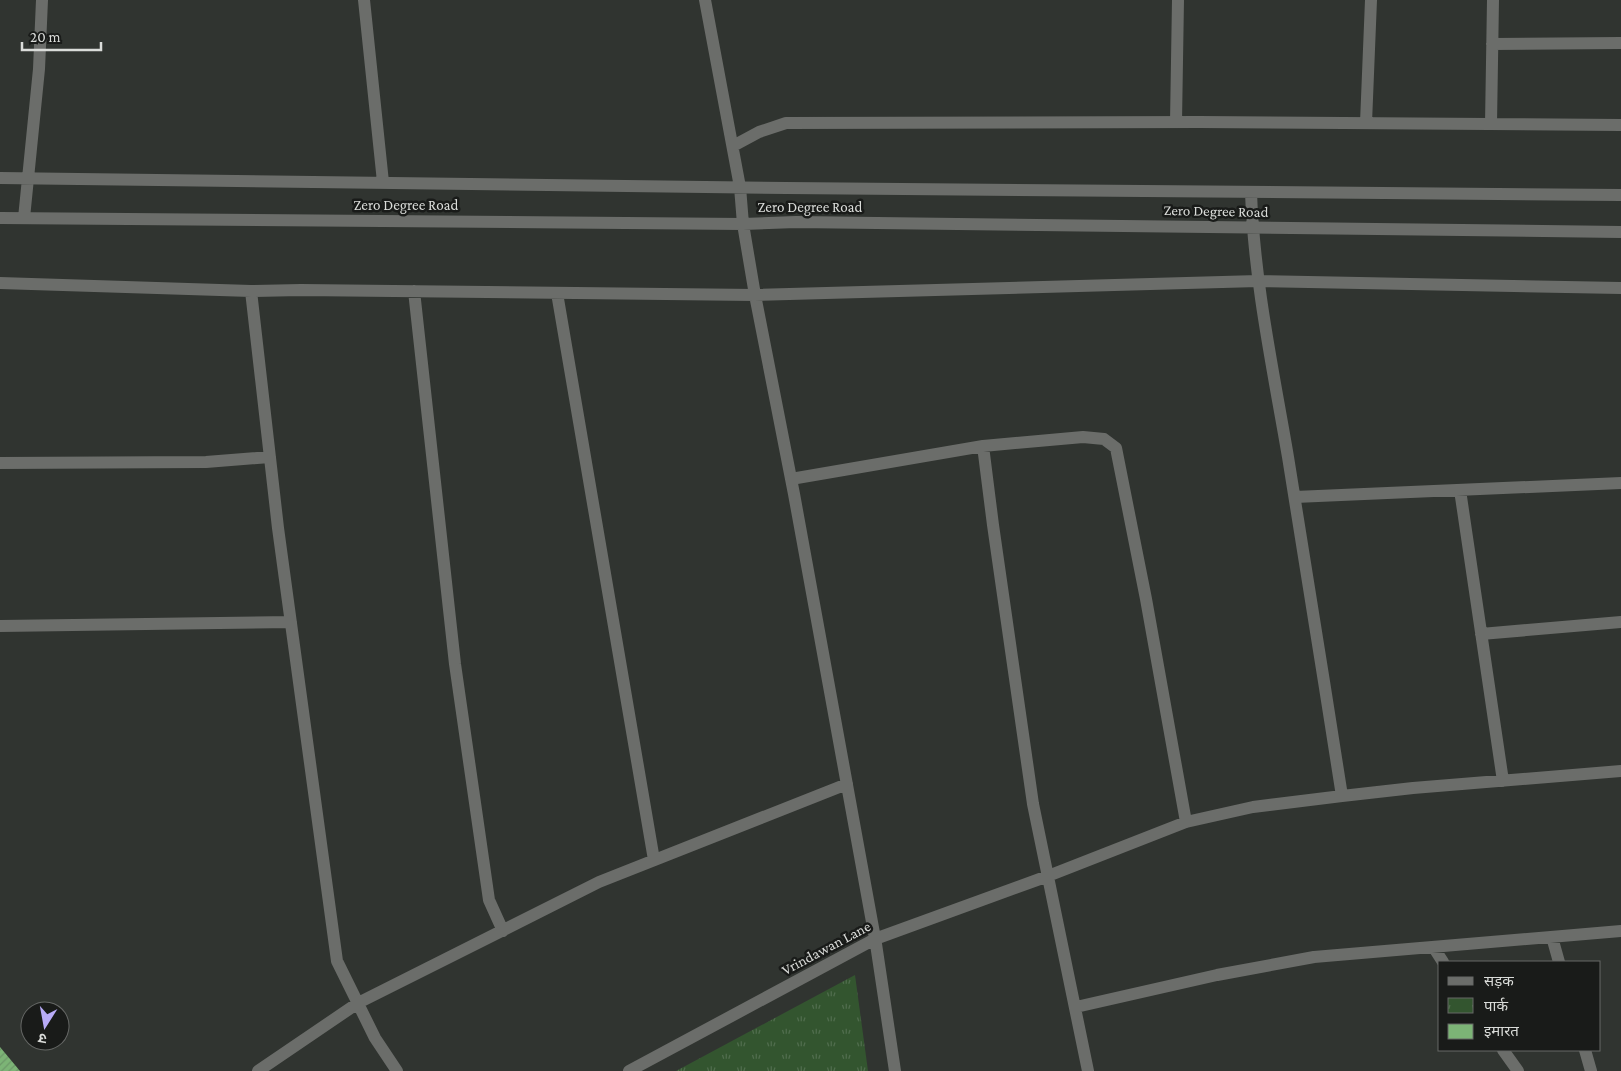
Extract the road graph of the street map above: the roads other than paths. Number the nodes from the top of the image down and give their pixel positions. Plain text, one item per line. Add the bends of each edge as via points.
1 (42, 0) edge
2 (364, 0) edge
3 (705, 0) edge
4 (1178, 0) edge
5 (1371, 0) edge
6 (1493, 0) edge
7 (1492, 44) junction
8 (1621, 44) edge
9 (1176, 122) junction
10 (1366, 123) junction
11 (1491, 124) junction
12 (1621, 125) edge
13 (733, 146) junction
14 (0, 178) edge
15 (29, 178) junction
16 (383, 182) junction
17 (740, 187) junction
18 (1251, 192) junction
19 (1621, 195) edge
20 (0, 218) edge
21 (24, 218) junction
22 (743, 224) junction
23 (1252, 228) junction
24 (1621, 232) edge
25 (1258, 281) junction
26 (0, 283) edge
27 (1621, 288) edge
28 (414, 291) junction
29 (252, 292) junction
30 (557, 293) junction
31 (754, 295) junction
32 (983, 446) junction
33 (270, 457) junction
34 (0, 463) edge
35 (791, 479) junction
36 (1621, 483) edge
37 (1460, 490) junction
38 (1295, 497) junction
39 (291, 622) junction
40 (1621, 622) edge
41 (0, 626) edge
42 (1481, 634) junction
43 (1621, 770) edge
44 (1502, 781) junction
45 (847, 784) junction
46 (1342, 796) junction
47 (1186, 822) junction
48 (654, 860) junction
49 (1048, 876) junction
50 (503, 931) junction
51 (1621, 931) edge
52 (1552, 937) junction
53 (875, 939) junction
54 (1434, 948) junction
55 (1442, 961) edge
56 (1559, 961) edge
57 (358, 1003) junction
58 (1076, 1007) junction
59 (1505, 1051) edge
60 (1585, 1051) edge
61 (258, 1071) edge
62 (397, 1071) edge
63 (629, 1071) edge
64 (895, 1071) edge
65 (1088, 1071) edge
66 (1518, 1071) edge
67 (1591, 1071) edge

1 - 15 street
2 - 16 street
3 - 13 street
4 - 9 street
5 - 10 street
6 - 7 street
7 - 8 street
7 - 11 street
9 - 10 street
9 - 13 street via 786,123 758,132
10 - 11 street
11 - 12 street
13 - 17 street
14 - 15 street, Zero Degree Road
15 - 16 street, Zero Degree Road
15 - 21 street
16 - 17 street, Zero Degree Road
17 - 18 street, Zero Degree Road
17 - 22 street
18 - 19 street, Zero Degree Road
18 - 23 street
20 - 21 street, Zero Degree Road
21 - 22 street, Zero Degree Road
22 - 23 street, Zero Degree Road
22 - 31 street
23 - 24 street, Zero Degree Road
23 - 25 street
25 - 27 street
25 - 31 street
25 - 38 street
26 - 29 street
28 - 29 street
28 - 30 street
28 - 50 street via 455,664 489,900
29 - 33 street
30 - 31 street
30 - 48 street
31 - 35 street
32 - 35 street
32 - 47 street via 1082,437 1104,439 1116,448
32 - 49 street via 1033,804
33 - 34 street via 206,462
33 - 39 street
35 - 45 street
36 - 37 street
37 - 38 street
37 - 42 street
38 - 46 street
39 - 41 street
39 - 57 street via 337,961
40 - 42 street
42 - 44 street
43 - 44 street, Vrindawan Lane
44 - 46 street, Vrindawan Lane
45 - 48 street
45 - 53 street
46 - 47 street, Vrindawan Lane via 1253,807
47 - 49 street, Vrindawan Lane
48 - 50 street via 599,882
49 - 53 street, Vrindawan Lane
49 - 58 street
50 - 57 street
51 - 52 street
52 - 54 street
52 - 56 street
53 - 63 street, Vrindawan Lane
53 - 64 street
54 - 55 street
54 - 58 street via 1314,957
57 - 61 street
57 - 62 street via 375,1038
58 - 65 street
59 - 66 street
60 - 67 street

